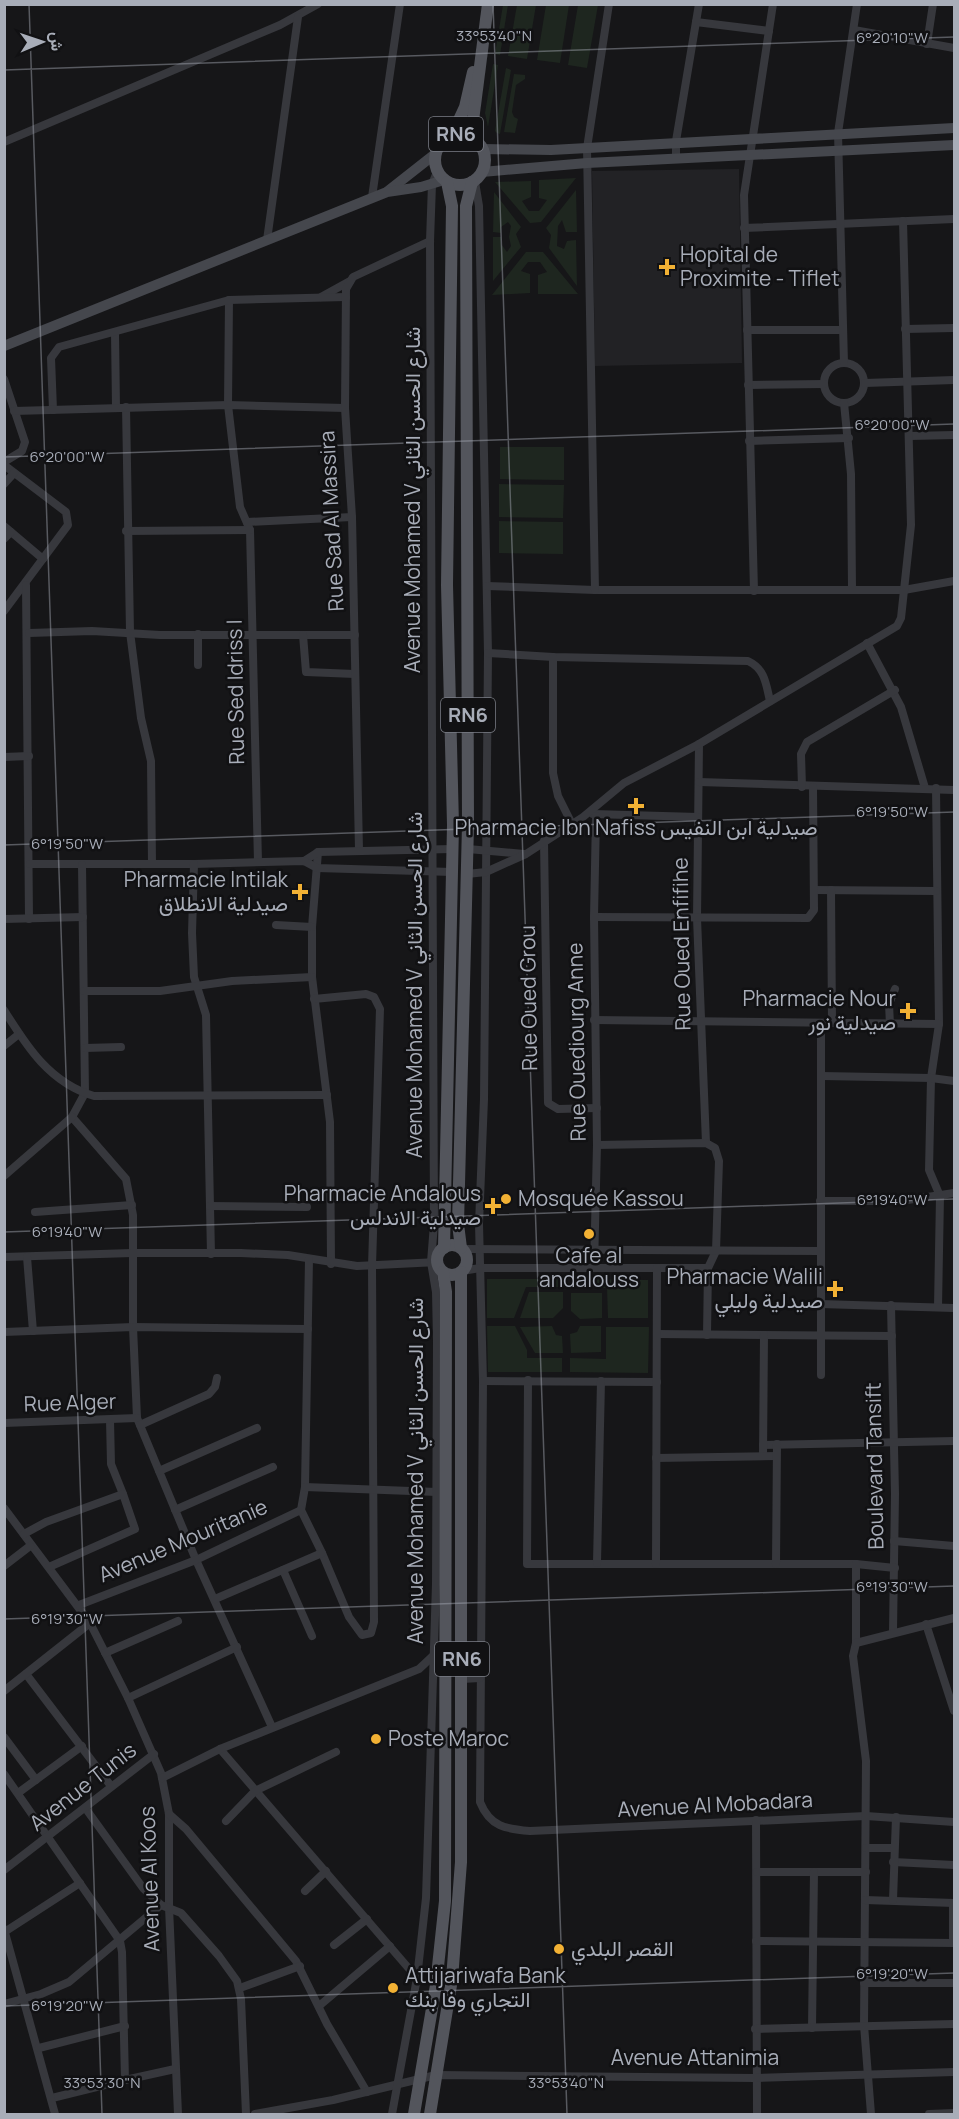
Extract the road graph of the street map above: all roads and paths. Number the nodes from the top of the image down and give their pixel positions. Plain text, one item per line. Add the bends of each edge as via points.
1 (318, 4) edge
2 (400, 4) edge
3 (488, 4) edge
4 (609, 4) edge
5 (699, 4) edge
6 (773, 4) edge
7 (857, 4) edge
8 (933, 4) edge
9 (298, 17) junction
10 (696, 22) junction
11 (484, 28) junction
12 (854, 30) junction
13 (768, 31) junction
14 (927, 44) junction
15 (954, 48) edge
16 (954, 129) edge
17 (838, 133) junction
18 (453, 135) junction
19 (471, 136) junction
20 (752, 138) junction
21 (676, 141) junction
22 (4, 142) edge
23 (954, 145) edge
24 (586, 148) junction
25 (483, 149) junction
26 (838, 151) junction
27 (435, 154) junction
28 (749, 157) junction
29 (676, 159) junction
30 (587, 163) junction
31 (476, 178) junction
32 (440, 179) junction
33 (387, 192) junction
34 (372, 197) junction
35 (954, 219) edge
36 (903, 221) junction
37 (841, 225) junction
38 (744, 228) junction
39 (267, 240) junction
40 (430, 242) junction
41 (350, 281) junction
42 (320, 297) junction
43 (346, 297) junction
44 (229, 300) junction
45 (954, 328) edge
46 (905, 329) junction
47 (747, 330) junction
48 (843, 330) junction
49 (115, 333) junction
50 (4, 346) edge
51 (844, 363) junction
52 (4, 380) edge
53 (954, 380) edge
54 (908, 381) junction
55 (865, 383) junction
56 (824, 384) junction
57 (748, 385) junction
58 (844, 403) junction
59 (228, 405) junction
60 (126, 407) junction
61 (116, 408) junction
62 (345, 408) junction
63 (53, 410) junction
64 (14, 411) junction
65 (954, 435) edge
66 (910, 436) junction
67 (849, 438) junction
68 (749, 441) junction
69 (4, 463) edge
70 (14, 473) junction
71 (4, 484) edge
72 (352, 517) junction
73 (248, 526) junction
74 (8, 529) edge
75 (126, 531) junction
76 (4, 539) edge
77 (43, 559) junction
78 (954, 581) edge
79 (26, 585) junction
80 (487, 586) junction
81 (852, 588) junction
82 (596, 590) junction
83 (904, 590) junction
84 (754, 591) junction
85 (4, 611) edge
86 (130, 632) junction
87 (28, 633) junction
88 (198, 633) junction
89 (252, 633) junction
90 (303, 635) junction
91 (355, 635) junction
92 (867, 643) junction
93 (488, 653) junction
94 (553, 657) junction
95 (198, 665) dead end
96 (355, 674) junction
97 (895, 690) junction
98 (770, 701) junction
99 (699, 744) junction
100 (29, 756) junction
101 (4, 757) edge
102 (699, 782) junction
103 (802, 787) junction
104 (813, 787) junction
105 (925, 788) junction
106 (936, 788) junction
107 (954, 790) edge
108 (593, 814) junction
109 (698, 817) junction
110 (572, 824) junction
111 (544, 841) junction
112 (452, 849) junction
113 (468, 849) junction
114 (486, 849) junction
115 (359, 850) junction
116 (434, 850) junction
117 (318, 852) junction
118 (526, 854) junction
119 (304, 861) junction
120 (258, 862) junction
121 (30, 864) junction
122 (152, 864) junction
123 (194, 864) junction
124 (82, 865) junction
125 (317, 868) junction
126 (433, 872) junction
127 (452, 872) junction
128 (486, 872) junction
129 (467, 874) junction
130 (814, 890) junction
131 (831, 890) junction
132 (936, 891) junction
133 (83, 917) junction
134 (594, 917) junction
135 (697, 918) junction
136 (29, 919) junction
137 (4, 920) edge
138 (276, 925) dead end
139 (312, 927) junction
140 (312, 977) junction
141 (196, 987) junction
142 (895, 989) dead end
143 (84, 991) junction
144 (314, 999) junction
145 (4, 1010) edge
146 (594, 1020) junction
147 (701, 1023) junction
148 (821, 1023) junction
149 (832, 1023) junction
150 (890, 1024) junction
151 (939, 1024) junction
152 (20, 1034) junction
153 (4, 1046) edge
154 (121, 1047) dead end
155 (85, 1048) junction
156 (822, 1076) junction
157 (931, 1078) junction
158 (954, 1081) edge
159 (85, 1093) junction
160 (327, 1095) junction
161 (206, 1096) junction
162 (597, 1108) junction
163 (72, 1118) junction
164 (706, 1143) junction
165 (597, 1145) junction
166 (4, 1176) edge
167 (954, 1193) edge
168 (940, 1196) junction
169 (820, 1201) junction
170 (132, 1205) junction
171 (210, 1206) junction
172 (307, 1207) dead end
173 (35, 1212) dead end
174 (444, 1248) junction
175 (461, 1249) junction
176 (596, 1250) junction
177 (480, 1251) junction
178 (716, 1251) junction
179 (820, 1251) junction
180 (132, 1252) junction
181 (211, 1254) junction
182 (4, 1257) edge
183 (27, 1257) junction
184 (309, 1259) junction
185 (331, 1264) junction
186 (437, 1265) junction
187 (372, 1266) junction
188 (480, 1268) junction
189 (594, 1268) junction
190 (657, 1268) junction
191 (708, 1268) junction
192 (462, 1271) junction
193 (820, 1304) junction
194 (891, 1305) junction
195 (938, 1307) junction
196 (954, 1308) edge
197 (133, 1327) junction
198 (308, 1329) junction
199 (33, 1331) junction
200 (4, 1332) edge
201 (657, 1334) junction
202 (707, 1335) junction
203 (764, 1335) junction
204 (821, 1336) junction
205 (892, 1336) junction
206 (821, 1375) dead end
207 (217, 1378) dead end
208 (528, 1380) junction
209 (483, 1381) junction
210 (601, 1381) junction
211 (657, 1382) junction
212 (110, 1420) junction
213 (139, 1422) junction
214 (4, 1423) edge
215 (257, 1428) dead end
216 (954, 1441) edge
217 (893, 1442) junction
218 (763, 1444) junction
219 (777, 1444) junction
220 (763, 1456) junction
221 (777, 1456) junction
222 (656, 1458) junction
223 (273, 1467) dead end
224 (159, 1471) junction
225 (305, 1487) junction
226 (372, 1491) junction
227 (436, 1492) junction
228 (123, 1494) junction
229 (4, 1508) edge
230 (175, 1510) junction
231 (301, 1510) junction
232 (24, 1534) junction
233 (894, 1541) junction
234 (30, 1545) junction
235 (954, 1546) edge
236 (322, 1553) junction
237 (196, 1560) junction
238 (597, 1563) junction
239 (856, 1563) junction
240 (656, 1564) junction
241 (776, 1564) junction
242 (4, 1566) edge
243 (50, 1567) junction
244 (895, 1568) junction
245 (283, 1570) junction
246 (215, 1599) junction
247 (79, 1605) junction
248 (954, 1618) edge
249 (178, 1621) dead end
250 (90, 1623) junction
251 (926, 1624) junction
252 (893, 1632) junction
253 (312, 1635) dead end
254 (856, 1643) junction
255 (237, 1647) junction
256 (446, 1651) junction
257 (105, 1653) junction
258 (480, 1653) junction
259 (433, 1654) junction
260 (462, 1654) junction
261 (419, 1669) junction
262 (447, 1671) junction
263 (432, 1673) junction
264 (26, 1674) junction
265 (480, 1678) junction
266 (462, 1679) junction
267 (4, 1691) edge
268 (128, 1698) junction
269 (954, 1711) edge
270 (272, 1727) junction
271 (4, 1737) edge
272 (82, 1746) junction
273 (220, 1749) junction
274 (336, 1752) dead end
275 (154, 1754) junction
276 (4, 1774) edge
277 (162, 1778) junction
278 (36, 1780) junction
279 (111, 1786) junction
280 (255, 1791) junction
281 (18, 1793) junction
282 (86, 1809) junction
283 (169, 1814) junction
284 (866, 1816) junction
285 (896, 1817) junction
286 (756, 1820) junction
287 (226, 1821) dead end
288 (954, 1822) edge
289 (48, 1838) junction
290 (866, 1848) junction
291 (894, 1848) junction
292 (893, 1862) junction
293 (954, 1865) edge
294 (5, 1868) edge
295 (326, 1871) junction
296 (757, 1872) junction
297 (814, 1872) junction
298 (866, 1872) junction
299 (80, 1882) junction
300 (304, 1891) dead end
301 (865, 1900) junction
302 (893, 1900) junction
303 (954, 1903) edge
304 (165, 1906) junction
305 (367, 1919) junction
306 (5, 1930) edge
307 (865, 1940) junction
308 (120, 1941) junction
309 (756, 1941) junction
310 (813, 1942) junction
311 (954, 1942) edge
312 (334, 1945) dead end
313 (390, 1946) junction
314 (300, 1966) junction
315 (417, 1978) junction
316 (864, 1983) junction
317 (954, 1983) edge
318 (240, 1988) junction
319 (26, 1999) junction
320 (4, 2004) edge
321 (319, 2006) junction
322 (954, 2024) edge
323 (864, 2025) junction
324 (125, 2026) junction
325 (812, 2028) junction
326 (755, 2029) junction
327 (39, 2048) junction
328 (174, 2069) junction
329 (954, 2072) edge
330 (868, 2073) junction
331 (436, 2075) junction
332 (420, 2078) junction
333 (755, 2078) junction
334 (125, 2080) junction
335 (396, 2085) junction
336 (367, 2092) junction
337 (52, 2098) junction
338 (954, 2113) edge
339 (55, 2115) edge
340 (178, 2115) edge
341 (246, 2115) edge
342 (255, 2115) edge
343 (392, 2115) edge
344 (414, 2115) edge
345 (430, 2115) edge
346 (757, 2115) edge
347 (871, 2115) edge
348 (929, 2115) edge

1 - 9 street
2 - 34 street
3 - 11 main road, RN6
4 - 24 street
5 - 10 street
6 - 13 street
7 - 12 street
8 - 14 street
9 - 22 street
9 - 39 street
10 - 13 street
10 - 21 street
11 - 18 main road, RN6 via 465,107
11 - 19 main road, RN6
12 - 14 street
12 - 17 street
13 - 20 street
14 - 15 street
16 - 17 street
17 - 20 street
17 - 26 street
18 - 19 main road, RN6
18 - 27 main road, RN6 via 441,142
19 - 25 main road, RN6
20 - 21 street
20 - 28 street
21 - 24 street
21 - 29 street
23 - 26 street
24 - 25 street
24 - 30 street
25 - 31 main road, RN6 via 485,164
26 - 28 street
26 - 37 street
27 - 32 main road, RN6
27 - 33 street
28 - 29 street
28 - 38 street
29 - 30 street
30 - 31 street
30 - 82 street
31 - 32 main road, RN6 via 455,185
31 - 80 street
31 - 113 main road, RN6 via 466,206
32 - 33 street
32 - 40 street, Avenue Mohamed V شارع الحسن الثاني
32 - 112 main road, RN6 via 452,206 447,585 453,739
33 - 34 street
34 - 39 street
35 - 36 street
36 - 37 street
36 - 46 street
37 - 38 street
37 - 48 street
38 - 47 street
39 - 50 street
40 - 41 street
40 - 116 street, Avenue Mohamed V شارع الحسن الثاني
41 - 42 street
41 - 43 street, Rue Sad Al Massira
42 - 43 street
42 - 44 street
43 - 62 street, Rue Sad Al Massira
44 - 49 street
44 - 59 street, Rue Sed Idriss I
45 - 46 street
46 - 54 street
47 - 48 street
47 - 57 street
48 - 51 street
49 - 61 street
49 - 63 street via 55,350 51,358
51 - 55 street via 856,366
51 - 56 street via 831,368
52 - 64 street
53 - 54 street
54 - 55 street
54 - 66 street
55 - 58 street via 861,395
56 - 57 street
56 - 58 street via 831,398
57 - 68 street
58 - 67 street
59 - 60 street
59 - 62 street
59 - 73 street, Rue Sed Idriss I via 240,507
60 - 61 street
60 - 75 street
61 - 63 street
62 - 72 street, Rue Sad Al Massira
63 - 64 street
64 - 69 street via 25,447
65 - 66 street
66 - 83 street via 911,525
67 - 68 street
67 - 81 street
68 - 84 street
69 - 70 street
70 - 71 street
70 - 77 street via 66,512 68,525
72 - 73 street
72 - 91 street, Rue Sad Al Massira
73 - 75 street
73 - 89 street, Rue Sed Idriss I
74 - 76 street
74 - 77 street
75 - 86 street
77 - 79 street
78 - 83 street
79 - 85 street
79 - 87 street
80 - 82 street
80 - 93 street
81 - 83 street
81 - 84 street
82 - 84 street
83 - 92 street via 897,626
86 - 87 street
86 - 88 street
86 - 122 street via 151,761
87 - 100 street
88 - 89 street
88 - 95 street
89 - 90 street
89 - 120 street, Rue Sed Idriss I
90 - 91 street
90 - 96 street via 306,672
91 - 96 street, Rue Sad Al Massira
92 - 97 street
92 - 98 street
93 - 94 street
93 - 114 street
94 - 98 street via 748,662 763,674
94 - 110 street via 553,773 558,796
96 - 115 street, Rue Sad Al Massira
97 - 103 street via 807,742 801,754
97 - 105 street
98 - 99 street
99 - 102 street, Rue Oued Enfifihe
99 - 108 street via 624,783
100 - 101 street
100 - 121 street
102 - 103 street
102 - 109 street, Rue Oued Enfifihe
103 - 104 street
104 - 105 street
104 - 130 street
105 - 106 street
106 - 107 street
106 - 132 street
108 - 109 street
108 - 110 street
108 - 134 street, Rue Ouediourg Anne
109 - 135 street, Rue Oued Enfifihe
110 - 111 street
111 - 118 street
111 - 162 street, Rue Oued Grou via 548,1102 558,1109
112 - 116 street
112 - 127 main road, RN6
113 - 114 street
113 - 129 main road, RN6
114 - 118 street
114 - 128 street
115 - 116 street
115 - 117 street
116 - 126 street, Avenue Mohamed V شارع الحسن الثاني
117 - 119 street
117 - 125 street
118 - 128 street
119 - 120 street
119 - 125 street
120 - 123 street
121 - 124 street
121 - 136 street
122 - 123 street
122 - 124 street
123 - 141 street via 192,933
124 - 133 street
125 - 126 street
125 - 139 street
126 - 127 street
126 - 186 street, Avenue Mohamed V شارع الحسن الثاني
127 - 174 main road, RN6
128 - 129 street
128 - 177 street
129 - 175 main road, RN6 via 458,1224
130 - 131 street
130 - 135 street via 813,914 804,919
131 - 132 street
131 - 149 street
132 - 151 street
133 - 136 street
133 - 143 street
134 - 135 street
134 - 146 street, Rue Ouediourg Anne
135 - 147 street, Rue Oued Enfifihe
136 - 137 street
138 - 139 street
139 - 140 street
140 - 141 street
140 - 144 street
141 - 143 street
141 - 161 street via 206,1014
142 - 150 street via 889,1004
143 - 155 street
144 - 160 street
144 - 187 street via 370,995 380,1009
145 - 152 street
146 - 147 street
146 - 162 street, Rue Ouediourg Anne
147 - 148 street
147 - 164 street, Rue Oued Enfifihe
148 - 149 street
148 - 156 street
149 - 150 street
150 - 151 street
151 - 157 street
152 - 153 street
152 - 159 street via 60,1081
154 - 155 street
155 - 159 street
156 - 157 street
156 - 169 street
157 - 158 street
157 - 168 street via 929,1170
159 - 161 street via 105,1097
159 - 163 street
160 - 161 street
160 - 185 street via 332,1160
161 - 171 street
162 - 165 street, Rue Ouediourg Anne
163 - 166 street
163 - 170 street via 126,1179
164 - 165 street
164 - 178 street via 715,1148 719,1161
165 - 176 street, Rue Ouediourg Anne
167 - 168 street
168 - 169 street via 901,1201
168 - 195 street
169 - 179 street
170 - 173 street
170 - 180 street
171 - 172 street
171 - 181 street
174 - 175 main road via 453,1245
174 - 186 main road, RN6
175 - 177 street
175 - 192 main road, RN6 via 467,1257
176 - 177 street
176 - 178 street
176 - 189 street, Rue Ouediourg Anne
177 - 188 street
178 - 179 street
178 - 191 street
179 - 193 street
180 - 181 street
180 - 183 street
180 - 197 street
181 - 184 street via 266,1253
182 - 183 street
183 - 199 street
184 - 185 street
184 - 198 street
185 - 187 street
186 - 187 street
186 - 192 main road via 452,1275
186 - 227 street, Avenue Mohamed V شارع الحسن الثاني
186 - 256 main road, RN6 via 446,1292
187 - 226 street
188 - 189 street
188 - 192 street
188 - 209 street
189 - 190 street
190 - 191 street
190 - 201 street
191 - 202 street
192 - 260 main road, RN6
193 - 194 street
193 - 204 street
194 - 195 street
194 - 205 street, Boulevard Tansift
195 - 196 street
197 - 198 street
197 - 199 street
197 - 213 street
198 - 225 street
199 - 200 street
201 - 202 street
201 - 211 street
202 - 203 street
203 - 204 street
203 - 218 street
204 - 205 street
204 - 206 street
205 - 217 street, Boulevard Tansift
207 - 213 street, Rue Alger via 209,1394
208 - 209 street
208 - 210 street
208 - 238 street via 527,1564
209 - 258 street
210 - 211 street
210 - 238 street
211 - 222 street
212 - 213 street, Rue Alger
212 - 214 street, Rue Alger
212 - 228 street via 111,1464
213 - 224 street
215 - 224 street
216 - 217 street
217 - 219 street
217 - 233 street, Boulevard Tansift
218 - 219 street
218 - 220 street
219 - 221 street
220 - 221 street
220 - 222 street
221 - 241 street
222 - 240 street
223 - 230 street
224 - 230 street
225 - 226 street
225 - 231 street
226 - 227 street
226 - 236 street via 371,1633 362,1635 349,1617
227 - 259 street, Avenue Mohamed V شارع الحسن الثاني
228 - 232 street
228 - 243 street via 135,1529
229 - 232 street, Avenue Al Koos
230 - 237 street
231 - 236 street
231 - 237 street, Avenue Mouritanie
232 - 234 street, Avenue Al Koos
233 - 235 street
233 - 244 street, Boulevard Tansift
234 - 242 street
234 - 243 street, Avenue Al Koos
236 - 245 street
237 - 246 street
237 - 247 street, Avenue Mouritanie
238 - 240 street
239 - 241 street
239 - 244 street
239 - 254 street
240 - 241 street
243 - 247 street, Avenue Al Koos
244 - 252 street, Boulevard Tansift
245 - 246 street
245 - 253 street
246 - 255 street
247 - 250 street, Avenue Al Koos
248 - 251 street
249 - 257 street
250 - 257 street, Avenue Al Koos
250 - 264 street
251 - 252 street
251 - 269 street
252 - 254 street
254 - 284 street via 853,1656 866,1761
255 - 268 street
255 - 270 street
256 - 259 street
256 - 262 main road, RN6
257 - 268 street, Avenue Al Koos
258 - 260 street
258 - 265 street
259 - 261 street
259 - 263 street, Avenue Mohamed V شارع الحسن الثاني
260 - 266 main road, RN6
261 - 263 street
261 - 270 street
262 - 263 street
262 - 332 main road, RN6 via 445,1901
263 - 315 street, Avenue Mohamed V شارع الحسن الثاني via 426,1898
264 - 267 street
264 - 272 street
265 - 266 street
265 - 286 street, Avenue Al Mobadara via 480,1803 488,1819 503,1828 530,1831
266 - 331 main road, RN6 via 459,1904 452,1979
268 - 275 street, Avenue Al Koos
270 - 273 street
271 - 278 street
272 - 278 street
272 - 279 street
273 - 277 street
273 - 280 street
274 - 280 street
275 - 277 street, Avenue Al Koos
275 - 279 street, Avenue Tunis
276 - 281 street
277 - 283 street, Avenue Al Koos
278 - 281 street
279 - 282 street, Avenue Tunis
280 - 287 street
280 - 295 street
281 - 289 street
282 - 289 street, Avenue Tunis
282 - 304 street via 131,1874
283 - 304 street, Avenue Al Koos
283 - 314 street via 193,1837
284 - 285 street, Avenue Al Mobadara
284 - 286 street, Avenue Al Mobadara
284 - 290 street
285 - 288 street, Avenue Al Mobadara
285 - 291 street
286 - 296 street
289 - 294 street, Avenue Tunis
289 - 299 street
290 - 291 street
290 - 298 street
291 - 292 street
292 - 293 street
292 - 302 street
295 - 300 street
295 - 305 street
296 - 297 street
296 - 309 street
297 - 298 street
297 - 310 street
298 - 301 street
299 - 306 street
299 - 308 street
301 - 302 street
301 - 307 street
302 - 303 street
303 - 311 street
304 - 308 street
304 - 318 street via 181,1913
304 - 328 street, Avenue Al Koos
305 - 312 street
305 - 313 street
306 - 319 street
307 - 310 street
307 - 311 street
307 - 316 street
308 - 319 street via 69,1982
308 - 324 street
309 - 310 street
309 - 326 street
310 - 325 street
313 - 315 street
313 - 321 street
314 - 318 street
314 - 321 street
315 - 335 street, Avenue Mohamed V شارع الحسن الثاني
316 - 317 street
316 - 323 street
318 - 341 street
319 - 320 street
319 - 327 street
321 - 336 street
322 - 323 street
323 - 325 street
323 - 330 street
324 - 327 street
324 - 334 street
325 - 326 street
326 - 333 street
327 - 337 street
328 - 334 street
328 - 340 street, Avenue Al Koos
329 - 330 street, Avenue Attanimia
330 - 333 street, Avenue Attanimia
330 - 347 street
331 - 332 street, Avenue Attanimia
331 - 333 street, Avenue Attanimia
331 - 345 main road, RN6
332 - 335 street, Avenue Attanimia
332 - 344 main road, RN6
333 - 346 street
334 - 337 street
335 - 336 street, Avenue Attanimia
335 - 343 street, Avenue Mohamed V شارع الحسن الثاني
336 - 342 street, Avenue Attanimia
337 - 339 street
338 - 348 street

